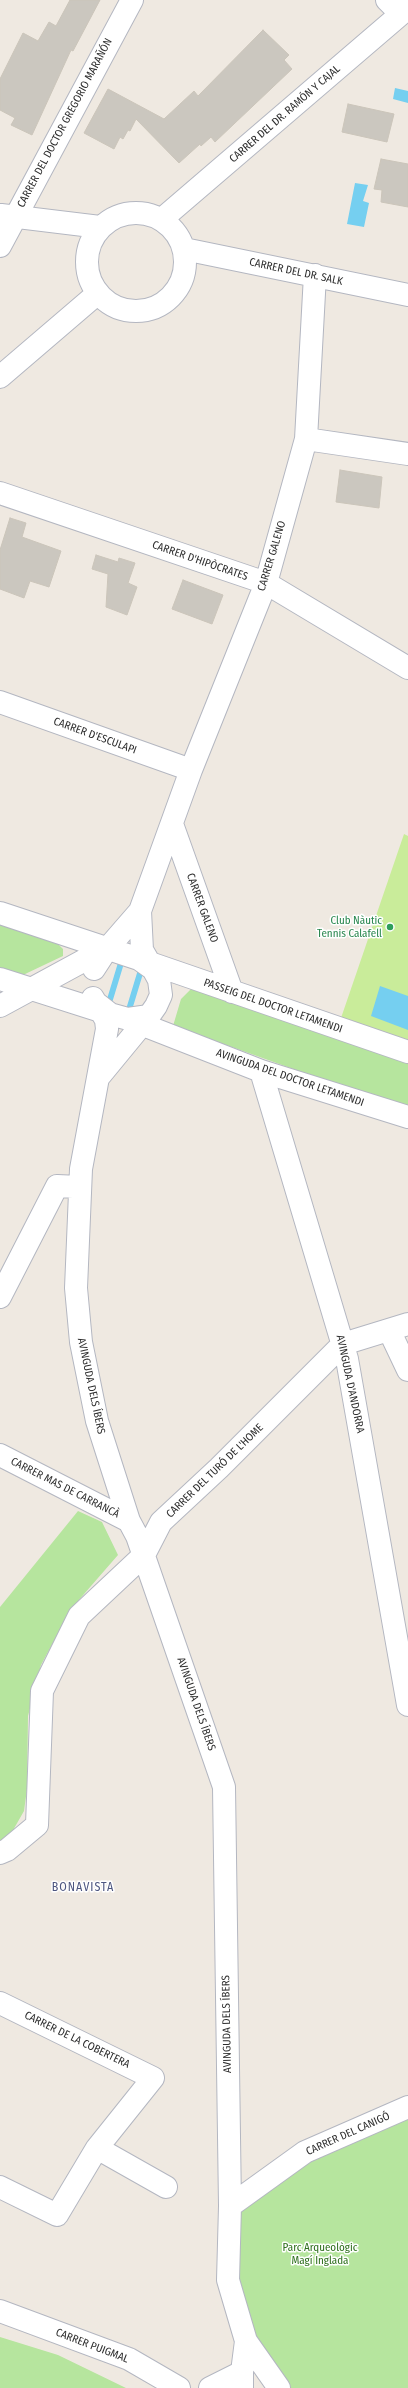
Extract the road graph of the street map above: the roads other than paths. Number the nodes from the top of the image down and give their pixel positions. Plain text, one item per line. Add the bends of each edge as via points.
1 (132, 0) edge
2 (399, 7) edge
3 (7, 216) edge
4 (162, 219) junction
5 (100, 227) junction
6 (0, 246) edge
7 (184, 249) junction
8 (315, 275) junction
9 (98, 293) junction
10 (408, 295) edge
11 (0, 377) edge
12 (306, 439) junction
13 (408, 454) edge
14 (0, 493) edge
15 (266, 583) junction
16 (408, 668) edge
17 (0, 702) edge
18 (191, 770) junction
19 (172, 824) junction
20 (0, 912) edge
21 (140, 912) junction
22 (135, 959) junction
23 (94, 969) joint
24 (0, 979) edge
25 (30, 989) junction
26 (232, 992) junction
27 (0, 1006) edge
28 (120, 1014) junction
29 (408, 1052) edge
30 (261, 1070) junction
31 (96, 1080) junction
32 (408, 1117) edge
33 (79, 1187) junction
34 (0, 1297) edge
35 (398, 1327) edge
36 (343, 1344) junction
37 (408, 1370) edge
38 (0, 1455) edge
39 (130, 1521) junction
40 (144, 1555) junction
41 (408, 1705) edge
42 (0, 1852) edge
43 (0, 2003) edge
44 (408, 2107) edge
45 (97, 2148) junction
46 (0, 2187) edge
47 (166, 2187) dead end
48 (230, 2206) junction
49 (0, 2311) edge
50 (246, 2341) junction
51 (242, 2380) edge
52 (276, 2387) edge
53 (179, 2388) edge
54 (210, 2388) edge

1 - 3 street, CARRER DEL DOCTOR GREGORIO MARAÑÓN
2 - 4 street, CARRER DEL DR. RAMÓN Y CAJAL
3 - 5 street
3 - 6 street, CARRER DEL DOCTOR GREGORIO MARAÑÓN
4 - 5 street via 145,213 128,212 112,218
4 - 7 street via 176,233
5 - 9 street via 90,241 86,258 88,275
7 - 8 street, CARRER DEL DR. SALK
7 - 9 street via 186,265 181,282 172,296 158,307 140,312 122,310 107,302
8 - 10 street, CARRER DEL DR. SALK
8 - 12 street, CARRER GALENO
9 - 11 street
12 - 13 street
12 - 15 street, CARRER GALENO
14 - 15 street, CARRER D'HIPÒCRATES
15 - 16 street, CARRER D'HIPÒCRATES
15 - 18 street, CARRER GALENO
17 - 18 street, CARRER D'ESCULAPI
18 - 19 street, CARRER GALENO
19 - 21 street, CARRER GALENO
19 - 26 street, CARRER GALENO
20 - 22 street, PASSEIG DEL DOCTOR LETAMENDI
21 - 22 street, CARRER GALENO
21 - 22 street, CARRER GALENO via 142,950
22 - 23 street, CARRER GALENO
22 - 25 street
22 - 26 street, PASSEIG DEL DOCTOR LETAMENDI
22 - 28 street via 159,980 161,995 156,1006
23 - 28 street, AVINGUDA DELS ÍBERS via 90,979
24 - 25 street
25 - 27 street
25 - 28 street
26 - 29 street, PASSEIG DEL DOCTOR LETAMENDI
28 - 30 street, AVINGUDA DEL DOCTOR LETAMENDI
28 - 31 street
28 - 31 street, AVINGUDA DELS ÍBERS via 106,1020 107,1029
30 - 32 street, AVINGUDA DEL DOCTOR LETAMENDI
30 - 36 street, AVINGUDA D'ANDORRA
31 - 33 street, AVINGUDA DELS ÍBERS
33 - 34 street via 57,1186
33 - 39 street, AVINGUDA DELS ÍBERS via 76,1288 81,1342 97,1421
35 - 36 street, CARRER DEL TURÓ DE L'HOME
35 - 37 street
36 - 40 street, CARRER DEL TURÓ DE L'HOME via 161,1522
36 - 41 street, AVINGUDA D'ANDORRA
38 - 39 street, CARRER MAS DE CARRANCÀ
39 - 40 street, AVINGUDA DELS ÍBERS
40 - 42 street, CARRER DEL TURÓ DE L'HOME via 79,1616 42,1691 37,1825 7,1850
40 - 48 street, AVINGUDA DELS ÍBERS via 224,1787
43 - 45 street, CARRER DE LA COBERTERA via 154,2078
44 - 48 street, CARRER DEL CANIGÓ via 305,2152
45 - 46 street via 57,2215
45 - 47 street
48 - 50 street, AVINGUDA DELS ÍBERS via 228,2280
49 - 53 street, CARRER PUIGMAL via 129,2359
50 - 51 street, AVINGUDA DELS ÍBERS
50 - 52 street, AVINGUDA DELS ÍBERS
51 - 54 street, AVINGUDA DELS ÍBERS

